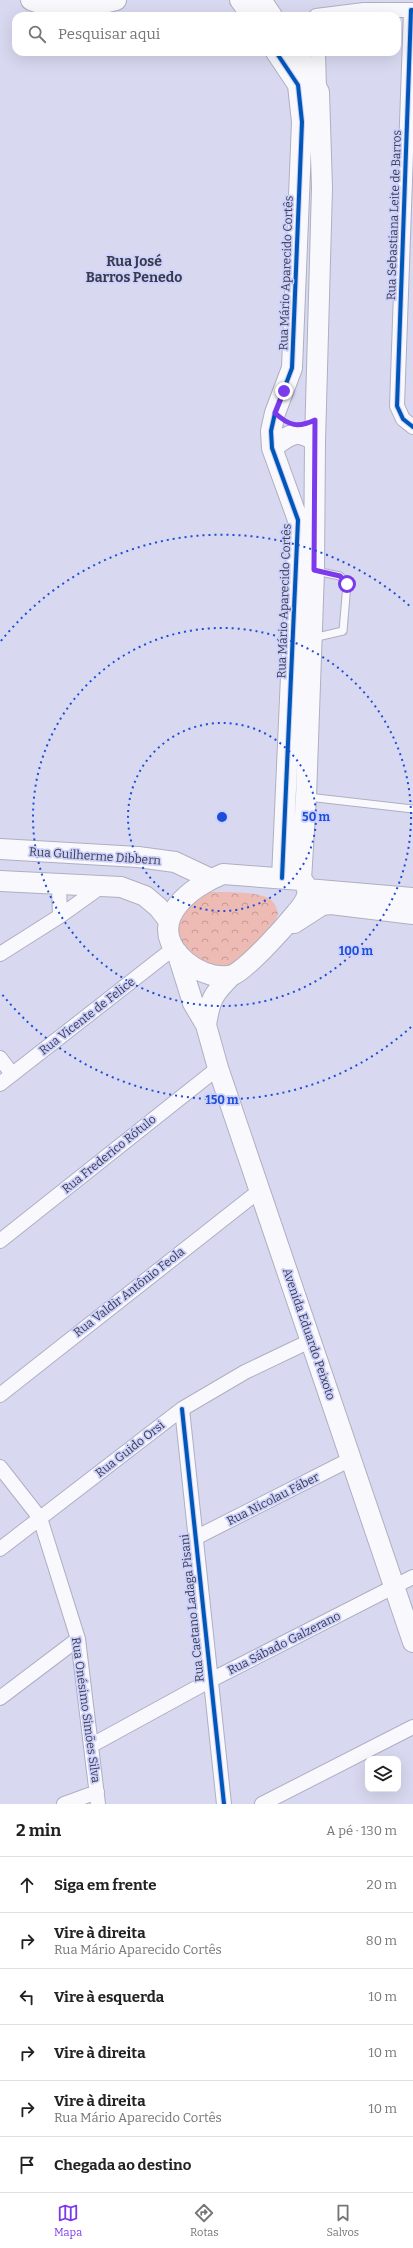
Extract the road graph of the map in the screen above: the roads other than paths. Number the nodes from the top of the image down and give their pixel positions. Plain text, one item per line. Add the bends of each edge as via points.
1 (31, 0) edge
2 (116, 0) edge
3 (240, 0) edge
4 (261, 0) edge
5 (412, 10) edge
6 (249, 12) edge
7 (269, 12) edge
8 (348, 12) edge
9 (279, 56) edge
10 (299, 56) edge
11 (318, 56) edge
12 (319, 92) junction
13 (275, 413) junction
14 (315, 420) junction
15 (408, 423) edge
16 (315, 441) junction
17 (272, 448) junction
18 (314, 570) junction
19 (311, 639) junction
20 (306, 797) junction
21 (413, 809) edge
22 (0, 849) edge
23 (211, 879) junction
24 (0, 881) edge
25 (297, 882) junction
26 (59, 885) junction
27 (102, 886) junction
28 (413, 898) edge
29 (413, 914) edge
30 (60, 916) junction
31 (169, 921) junction
32 (281, 932) junction
33 (175, 950) junction
34 (0, 954) edge
35 (232, 975) junction
36 (206, 1025) junction
37 (0, 1058) edge
38 (218, 1068) junction
39 (12, 1074) junction
40 (0, 1084) edge
41 (260, 1191) junction
42 (0, 1241) edge
43 (312, 1340) junction
44 (0, 1395) edge
45 (182, 1409) junction
46 (352, 1459) junction
47 (0, 1467) edge
48 (40, 1518) junction
49 (195, 1538) junction
50 (0, 1549) edge
51 (413, 1577) edge
52 (394, 1587) junction
53 (78, 1639) junction
54 (413, 1642) edge
55 (209, 1681) junction
56 (0, 1698) edge
57 (413, 1727) edge
58 (92, 1745) junction
59 (98, 1798) edge
60 (64, 1804) edge
61 (224, 1804) edge
62 (262, 1804) edge

1 - 2 street via 54,8 83,8
3 - 6 street
4 - 7 street
5 - 8 street
5 - 15 street, Rua Sebastiana Leite de Barros via 397,406
9 - 13 street, Rua Mário Aparecido Cortês via 298,85 302,122 292,368
10 - 12 street
11 - 12 street
12 - 14 street via 322,188
13 - 14 street via 284,422 296,426
13 - 17 street, Rua Mário Aparecido Cortês via 271,431
14 - 16 street
16 - 17 street via 304,434 294,434
16 - 18 street
17 - 25 street, Rua Mário Aparecido Cortês via 298,520
18 - 19 street
18 - 19 lane via 340,576 347,584 343,632
19 - 20 street
20 - 21 lane
20 - 25 street
22 - 23 street, Rua Guilherme Dibbern via 138,857 175,862
23 - 25 street via 223,874
23 - 31 street via 181,900
24 - 26 street
25 - 28 street
25 - 32 street via 307,896 304,904
26 - 27 street
26 - 30 street
27 - 30 street
27 - 31 street via 121,887 145,896
29 - 32 street via 322,905
30 - 34 street
31 - 33 street via 168,932
32 - 35 street
33 - 35 street via 187,964 202,972 217,976
33 - 36 street, Avenida Eduardo Peixoto via 193,1003
33 - 39 street, Rua Vicente de Felice
35 - 36 street, Avenida Eduardo Peixoto via 215,991
36 - 38 street, Avenida Eduardo Peixoto
37 - 39 street
38 - 41 street, Avenida Eduardo Peixoto
38 - 42 street, Rua Frederico Rótulo
39 - 40 street, Rua Vicente de Felice
41 - 43 street, Avenida Eduardo Peixoto
41 - 44 street, Rua Valdir Antônio Feola
43 - 45 street, Rua Guido Orsi via 245,1372
43 - 46 street, Avenida Eduardo Peixoto
45 - 48 street, Rua Guido Orsi
45 - 49 street, Rua Caetano Ladaga Pisani
46 - 49 street, Rua Nicolau Fáber
46 - 52 street, Avenida Eduardo Peixoto
47 - 48 street, Rua Onésimo Simões Silva
48 - 50 street, Rua Guido Orsi
48 - 53 street, Rua Onésimo Simões Silva
49 - 55 street, Rua Caetano Ladaga Pisani
51 - 52 street, Rua Sábado Galzerano
52 - 54 street, Avenida Eduardo Peixoto
52 - 55 street, Rua Sábado Galzerano
53 - 56 street
53 - 58 street, Rua Onésimo Simões Silva
55 - 58 street, Rua Sábado Galzerano
55 - 61 street, Rua Caetano Ladaga Pisani
57 - 62 street
58 - 59 street, Rua Onésimo Simões Silva
59 - 60 street

